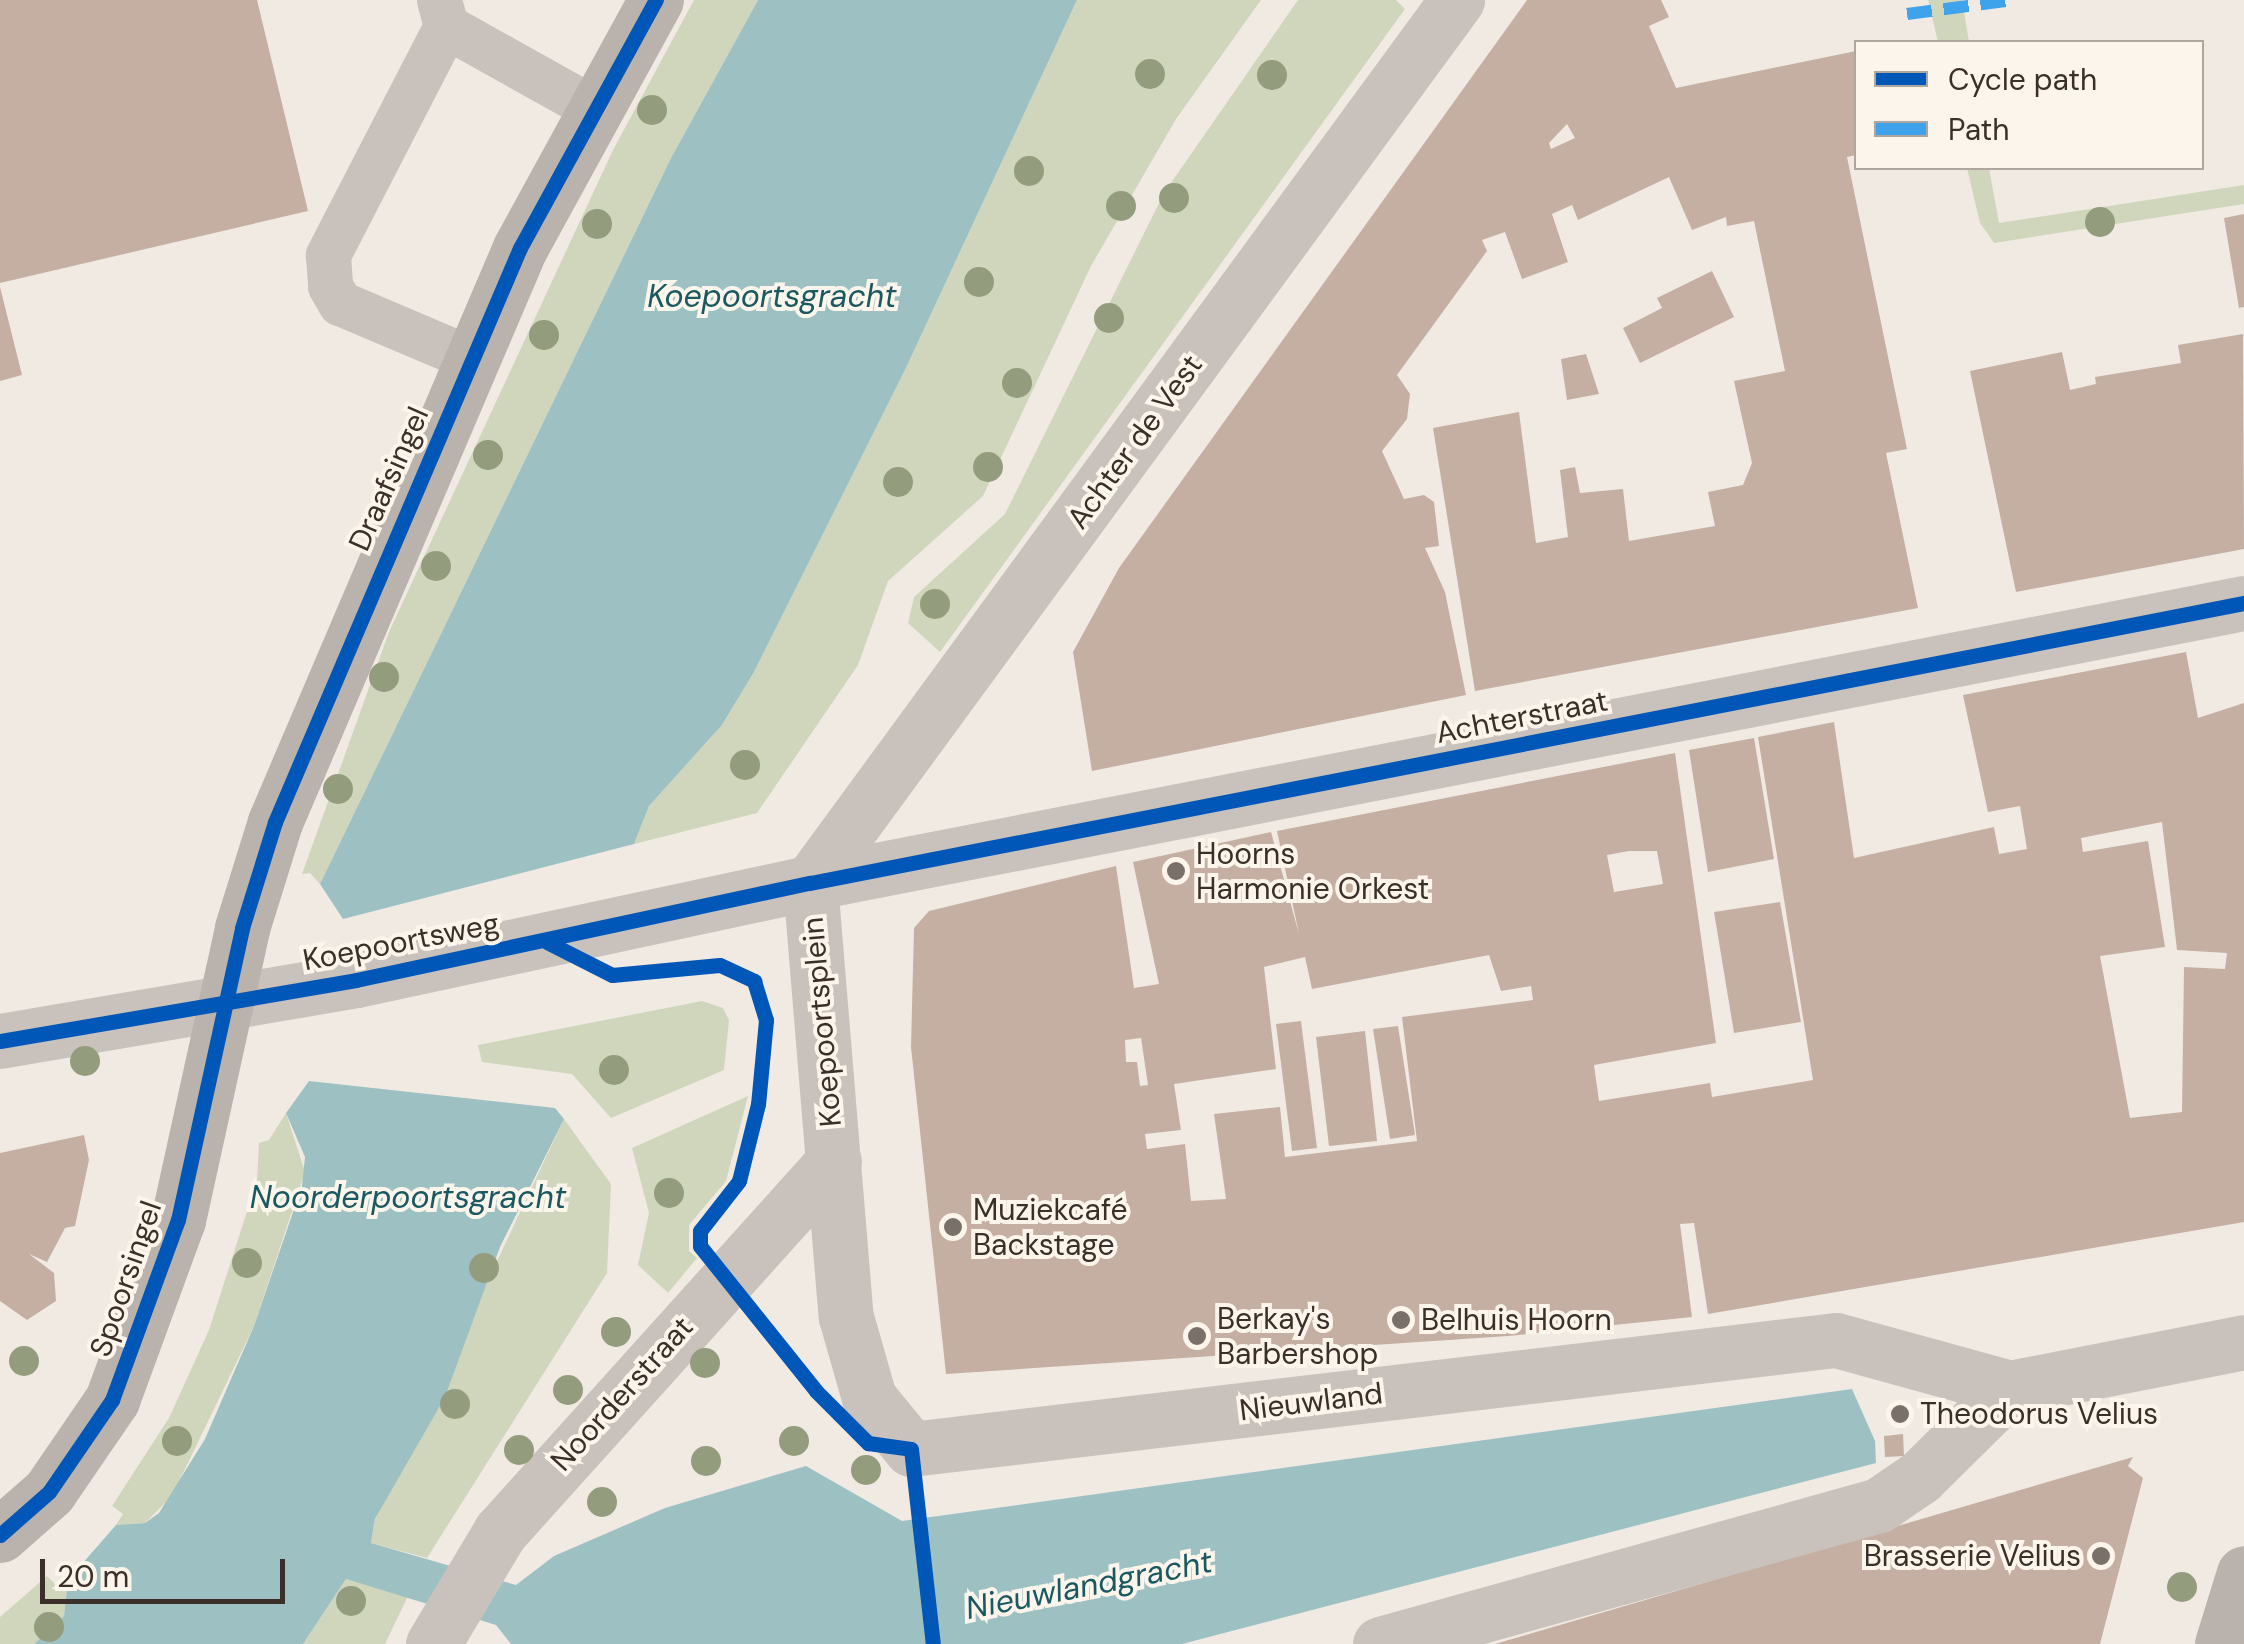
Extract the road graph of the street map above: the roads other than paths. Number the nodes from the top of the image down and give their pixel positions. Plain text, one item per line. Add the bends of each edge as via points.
1 (656, 0) edge
2 (1457, 0) edge
3 (443, 13) edge
4 (596, 110) junction
5 (472, 360) junction
6 (2244, 603) edge
7 (810, 883) junction
8 (226, 1002) junction
9 (0, 1041) edge
10 (834, 1161) junction
11 (2244, 1342) edge
12 (2010, 1388) junction
13 (0, 1536) edge
14 (2244, 1573) edge
15 (439, 1630) edge
16 (1396, 1642) edge
17 (2222, 1644) edge

1 - 4 street, Draafsingel
2 - 7 street, Achter de Vest
3 - 4 lane
3 - 5 lane via 328,255 330,286 340,303
4 - 5 street, Draafsingel via 520,248
5 - 8 street, Draafsingel via 275,822
6 - 7 street, Achterstraat
7 - 8 street, Koepoortsweg via 548,942
7 - 10 street, Koepoortsplein
8 - 9 street, Koepoortsweg
8 - 13 street, Spoorsingel via 178,1220 112,1400 49,1492
10 - 12 street, Nieuwland via 846,1317 869,1398 911,1449 1836,1340
10 - 15 street, Noorderstraat via 500,1532
11 - 12 street, Nieuwland
12 - 16 street via 1920,1477 1879,1505
14 - 17 street

